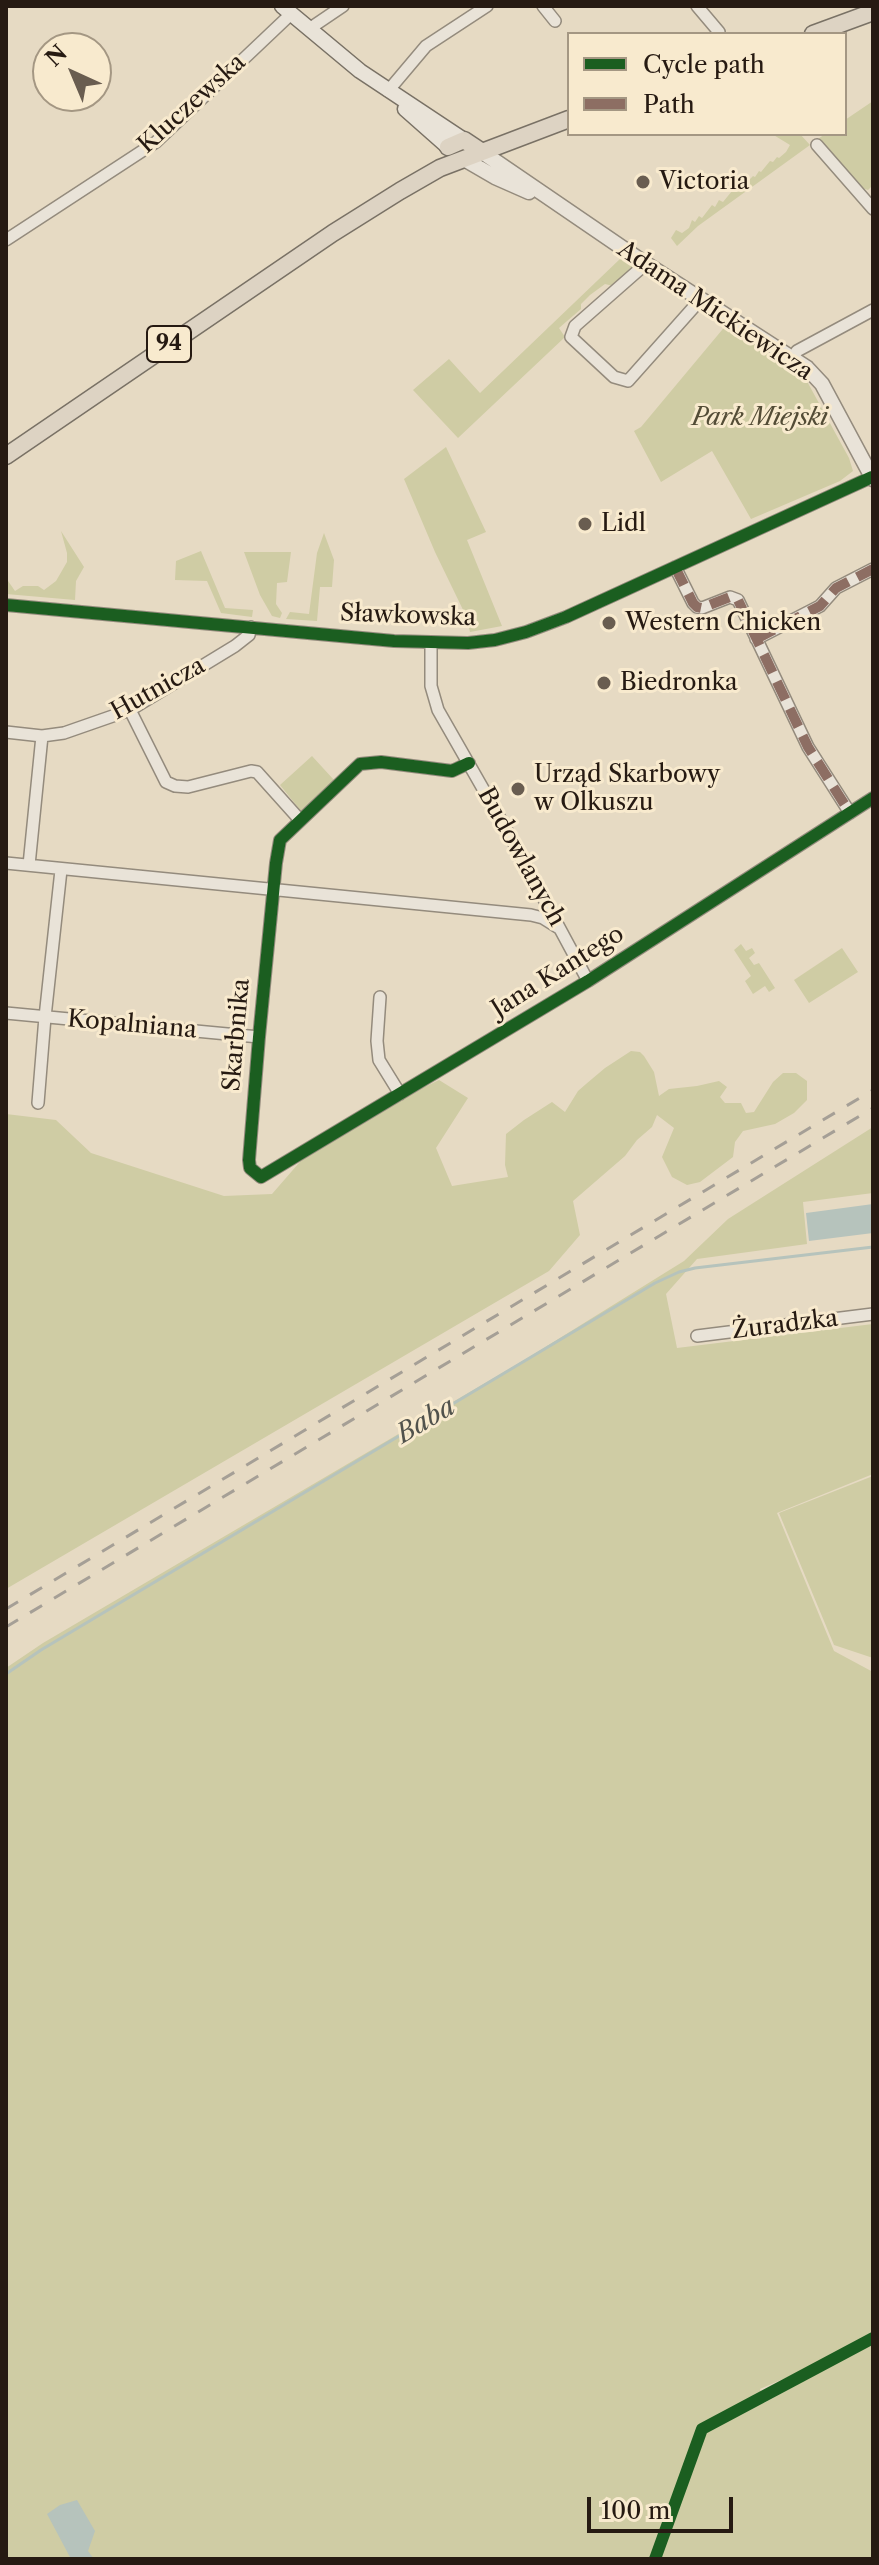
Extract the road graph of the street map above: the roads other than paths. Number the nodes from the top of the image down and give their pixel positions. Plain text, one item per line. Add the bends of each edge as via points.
1 (343, 6) edge
2 (487, 6) edge
3 (543, 6) edge
4 (697, 6) edge
5 (287, 10) edge
6 (873, 12) edge
7 (555, 21) dead end
8 (309, 29) junction
9 (719, 32) dead end
10 (818, 32) edge
11 (388, 91) junction
12 (567, 120) edge
13 (464, 140) junction
14 (817, 145) dead end
15 (448, 147) junction
16 (482, 152) junction
17 (464, 159) junction
18 (559, 205) junction
19 (873, 209) edge
20 (6, 240) edge
21 (643, 262) junction
22 (701, 299) junction
23 (873, 310) edge
24 (793, 358) junction
25 (6, 456) edge
26 (873, 478) edge
27 (675, 567) junction
28 (873, 569) edge
29 (6, 605) edge
30 (251, 627) junction
31 (756, 639) junction
32 (431, 643) junction
33 (130, 710) junction
34 (6, 732) edge
35 (42, 736) junction
36 (469, 763) junction
37 (873, 798) edge
38 (850, 813) junction
39 (300, 820) junction
40 (6, 863) edge
41 (29, 865) junction
42 (61, 870) junction
43 (273, 891) junction
44 (559, 928) junction
45 (588, 981) junction
46 (380, 997) dead end
47 (6, 1013) edge
48 (45, 1017) junction
49 (259, 1037) junction
50 (400, 1094) junction
51 (38, 1103) dead end
52 (261, 1177) joint
53 (873, 1314) edge
54 (697, 1336) dead end

1 - 8 street
2 - 11 street via 426,46
3 - 7 street
4 - 9 street
5 - 8 street
5 - 20 street, Kluczewska via 156,142
6 - 10 main road
8 - 11 street
11 - 13 street
11 - 15 street
12 - 16 main road, 94
13 - 15 main road
13 - 16 main road
14 - 19 street
15 - 17 main road
16 - 17 main road, 94
16 - 18 street, Adama Mickiewicza
17 - 18 street, Adama Mickiewicza
17 - 25 main road, 94 via 416,181 333,233
18 - 21 street, Adama Mickiewicza
21 - 22 street, Adama Mickiewicza
21 - 22 street via 575,326 571,337 614,377 628,381
22 - 24 street, Adama Mickiewicza
23 - 24 street
24 - 26 street, Adama Mickiewicza via 822,384
26 - 27 street, Sławkowska
27 - 31 street via 697,607 730,597 738,600
27 - 32 street, Sławkowska via 526,632 468,643
28 - 31 street via 836,588 820,606
29 - 30 street, Sławkowska
30 - 32 street, Sławkowska
30 - 33 street, Hutnicza via 235,646
31 - 38 street via 808,747
32 - 36 street, Budowlanych via 434,699
33 - 35 street, Hutnicza
33 - 39 street via 166,782 188,787 257,772
34 - 35 street, Hutnicza
35 - 41 street
36 - 39 street, Skarbnika via 452,771 360,764
36 - 44 street, Budowlanych
37 - 38 street, Jana Kantego
38 - 45 street, Jana Kantego
39 - 43 street, Skarbnika via 280,840
40 - 41 street
41 - 42 street
42 - 43 street
42 - 48 street
43 - 44 street via 531,915
43 - 49 street, Skarbnika
44 - 45 street, Budowlanych
45 - 50 street, Jana Kantego
46 - 50 street via 379,1060
47 - 48 street, Kopalniana
48 - 49 street, Kopalniana
48 - 51 street
49 - 52 street, Skarbnika via 249,1160
50 - 52 street, Jana Kantego
53 - 54 street, Żuradzka

